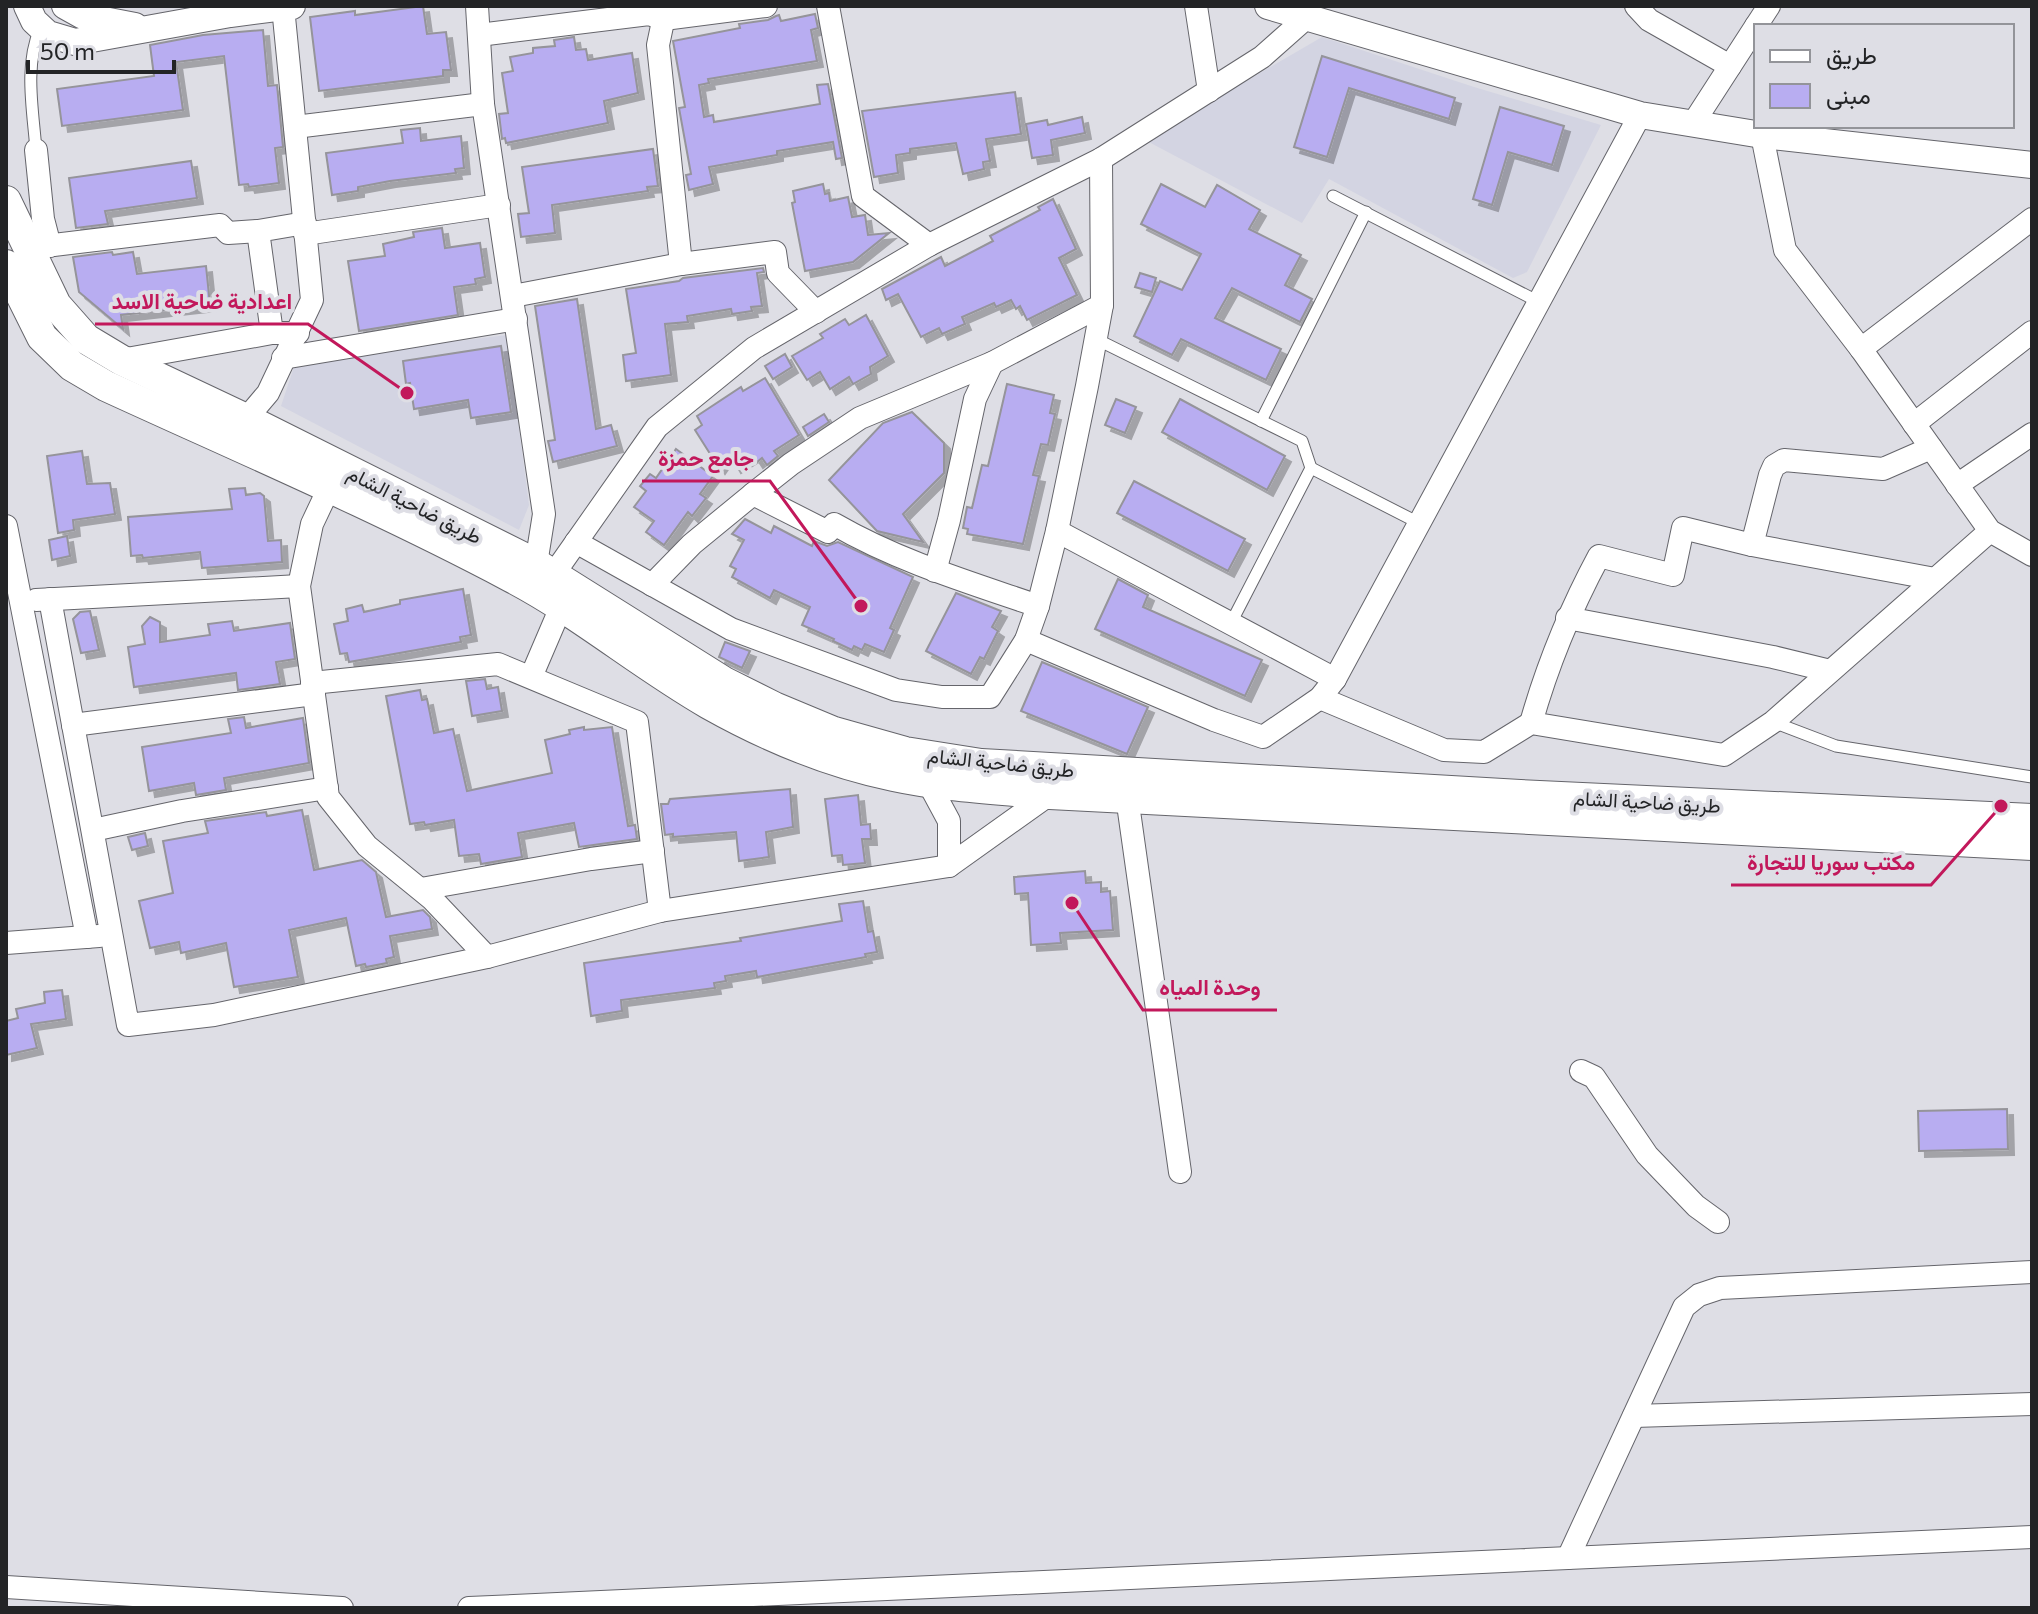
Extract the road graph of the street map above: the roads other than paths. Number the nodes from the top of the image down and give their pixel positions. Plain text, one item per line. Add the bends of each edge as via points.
1 (65, 6) edge
2 (477, 6) edge
3 (766, 6) edge
4 (828, 6) edge
5 (1196, 6) edge
6 (1268, 6) edge
7 (1636, 6) edge
8 (1769, 6) edge
9 (288, 7) edge
10 (230, 10) edge
11 (665, 13) edge
12 (34, 17) edge
13 (1306, 18) junction
14 (1757, 24) edge
15 (151, 29) junction
16 (1754, 29) edge
17 (479, 35) junction
18 (1730, 66) junction
19 (1209, 91) junction
20 (483, 104) junction
21 (1640, 115) junction
22 (1692, 125) junction
23 (295, 127) junction
24 (1762, 135) junction
25 (36, 150) joint
26 (1101, 159) junction
27 (2032, 165) edge
28 (1333, 196) dead end
29 (6, 201) edge
30 (499, 205) junction
31 (1366, 212) junction
32 (2032, 219) edge
33 (305, 229) junction
34 (258, 231) junction
35 (929, 245) junction
36 (20, 261) edge
37 (681, 264) junction
38 (513, 296) junction
39 (1539, 302) junction
40 (1102, 305) junction
41 (816, 312) junction
42 (516, 319) junction
43 (2032, 332) edge
44 (272, 333) junction
45 (298, 333) junction
46 (1096, 339) junction
47 (1861, 349) junction
48 (283, 358) junction
49 (121, 360) junction
50 (992, 363) junction
51 (246, 419) junction
52 (1261, 421) junction
53 (1914, 424) junction
54 (2032, 434) edge
55 (1931, 448) junction
56 (1311, 468) junction
57 (1957, 485) junction
58 (329, 488) junction
59 (753, 494) junction
60 (1419, 523) junction
61 (1057, 531) junction
62 (1990, 531) junction
63 (7, 534) edge
64 (576, 542) junction
65 (1752, 545) junction
66 (2032, 555) edge
67 (544, 570) junction
68 (935, 571) junction
69 (1935, 579) junction
70 (652, 585) junction
71 (299, 586) junction
72 (50, 599) junction
73 (20, 601) junction
74 (1038, 606) junction
75 (561, 607) junction
76 (1567, 618) junction
77 (1231, 623) junction
78 (1026, 640) junction
79 (1830, 671) junction
80 (531, 677) junction
81 (1335, 679) junction
82 (313, 688) junction
83 (1320, 698) junction
84 (1773, 722) junction
85 (1531, 723) junction
86 (73, 725) junction
87 (2032, 777) edge
88 (928, 782) junction
89 (327, 788) junction
90 (1050, 794) junction
91 (1127, 797) junction
92 (2032, 819) edge
93 (93, 830) junction
94 (2032, 845) edge
95 (653, 851) junction
96 (949, 866) junction
97 (421, 889) junction
98 (660, 911) junction
99 (112, 935) junction
100 (87, 937) junction
101 (6, 943) edge
102 (487, 957) junction
103 (1581, 1071) dead end
104 (1180, 1172) dead end
105 (1718, 1222) dead end
106 (2032, 1272) edge
107 (2032, 1404) edge
108 (1634, 1416) junction
109 (2032, 1537) edge
110 (1568, 1558) junction
111 (6, 1587) edge
112 (342, 1608) edge
113 (469, 1608) edge

1 - 15 street via 83,16
2 - 17 street
3 - 11 street
4 - 35 street via 863,196
5 - 19 street
6 - 13 street
7 - 18 street via 1649,20
8 - 14 street
9 - 10 street
9 - 23 street
10 - 15 street
11 - 17 street
11 - 37 street via 658,45
12 - 15 street via 56,39 75,42
12 - 25 lane
13 - 19 street via 1262,57
13 - 21 street
16 - 18 street
17 - 20 street
18 - 22 street
19 - 26 street
20 - 23 street
20 - 30 street
21 - 22 street
21 - 39 street
22 - 24 street
23 - 33 street
24 - 27 street
24 - 47 street via 1785,250
25 - 36 street via 43,219
26 - 35 street
26 - 40 street
28 - 31 lane
29 - 36 main road, طريق ضاحية الشام
30 - 33 street
30 - 38 street
31 - 39 lane
31 - 52 lane
32 - 47 street
33 - 34 street
33 - 45 street via 312,300
34 - 36 street via 228,233 220,225
34 - 44 street
35 - 41 street
36 - 49 main road, طريق ضاحية الشام via 86,339
36 - 58 main road, طريق ضاحية الشام via 42,337 72,366
37 - 38 street
37 - 41 street via 775,252 778,273
38 - 42 street
39 - 60 street
40 - 46 street
40 - 50 street
41 - 64 street via 754,348 657,427
42 - 48 street
42 - 67 street via 544,514
43 - 53 street
44 - 45 street
44 - 49 street
45 - 48 street
46 - 52 lane
46 - 61 street
47 - 53 street
48 - 51 street via 268,393
49 - 51 main road, طريق ضاحية الشام
50 - 59 street via 860,418
50 - 68 street via 975,399
51 - 67 main road, طريق ضاحية الشام
52 - 56 lane via 1302,441
53 - 55 street
54 - 57 street
55 - 57 street
55 - 65 street via 1883,469 1784,460 1770,475
56 - 60 lane
56 - 77 lane
57 - 62 street
58 - 71 street via 312,524
58 - 75 main road, طريق ضاحية الشام
59 - 68 street via 828,532 834,524
59 - 70 street
60 - 81 street
61 - 74 street
61 - 77 street
62 - 66 street
62 - 69 street
63 - 73 street
64 - 67 street
64 - 70 street
65 - 69 street
65 - 76 street via 1683,528 1673,575 1599,556
67 - 92 main road, طريق ضاحية الشام via 737,688 834,732 905,752 981,764
68 - 74 street
69 - 79 street
70 - 78 street via 731,629 896,690 942,697 990,697
71 - 72 street
71 - 82 street
72 - 73 street
72 - 86 street
73 - 100 street
74 - 78 street
75 - 80 street
75 - 88 main road, طريق ضاحية الشام via 708,704 766,732 832,759
76 - 79 street
76 - 85 street
77 - 81 street
78 - 83 street via 1263,737
79 - 84 street
80 - 82 street via 498,664
80 - 95 street via 637,722
81 - 83 street
82 - 86 street
82 - 89 street
83 - 85 street via 1444,750 1484,752
84 - 85 street via 1724,755
84 - 87 lane via 1836,746
86 - 93 street
88 - 90 main road, طريق ضاحية الشام
88 - 96 street via 949,821
89 - 93 street
89 - 97 street via 328,797 367,846
90 - 91 main road, طريق ضاحية الشام
90 - 96 street
91 - 94 main road, طريق ضاحية الشام
91 - 104 street
93 - 99 street
95 - 97 street
95 - 98 street
96 - 98 street
97 - 102 street
98 - 102 street
99 - 100 street
99 - 102 street via 128,1025 214,1015
100 - 101 street
103 - 105 street via 1594,1077 1647,1155
106 - 108 street via 1720,1288 1699,1295 1684,1307
107 - 108 street
108 - 110 street
109 - 110 street
110 - 113 street
111 - 112 street

